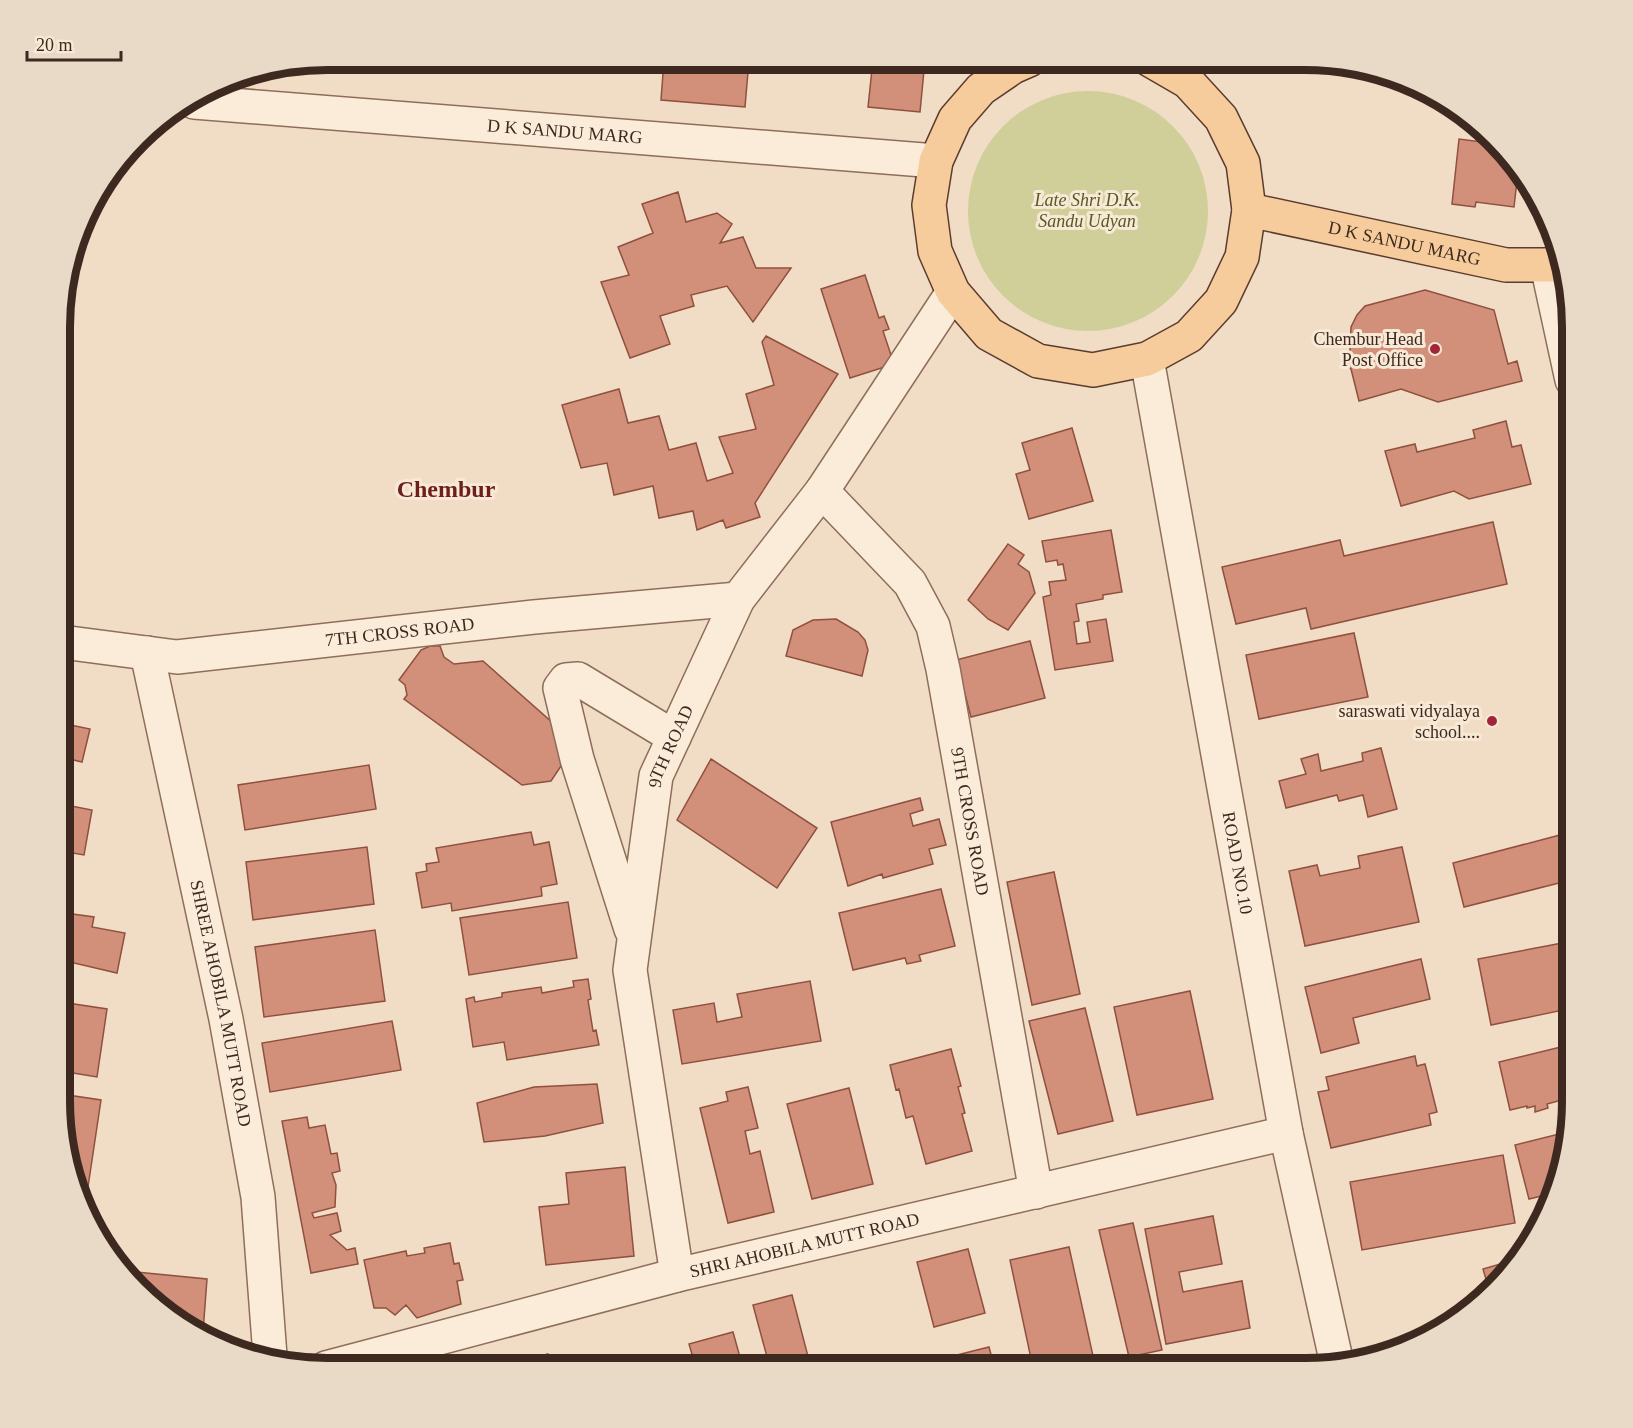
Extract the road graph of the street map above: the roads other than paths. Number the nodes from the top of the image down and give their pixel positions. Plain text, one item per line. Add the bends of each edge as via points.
1 (1009, 70) edge
2 (1167, 70) edge
3 (203, 103) edge
4 (936, 161) junction
5 (1249, 210) junction
6 (1554, 265) edge
7 (953, 292) junction
8 (1562, 316) edge
9 (1147, 359) junction
10 (822, 491) junction
11 (738, 599) junction
12 (70, 643) edge
13 (147, 653) junction
14 (674, 736) junction
15 (634, 938) junction
16 (1286, 1133) junction
17 (1036, 1191) junction
18 (677, 1275) junction
19 (270, 1351) edge
20 (1335, 1355) edge
21 (364, 1358) edge

1 - 4 main road via 981,89 955,119
2 - 5 main road via 1188,82 1221,118 1243,163
3 - 4 street, D K SANDU MARG
4 - 7 main road via 929,206 933,240
5 - 6 main road, D K SANDU MARG via 1506,265
5 - 9 main road via 1242,257 1221,301 1188,336
6 - 8 street
7 - 9 main road via 990,334 1038,361 1093,369
7 - 10 street, 9TH ROAD
9 - 16 street, ROAD NO.10
10 - 11 street, 9TH ROAD
10 - 17 street, 9TH CROSS ROAD via 910,583 933,626
11 - 13 street, 7TH CROSS ROAD via 534,617 177,657
11 - 14 street, 9TH ROAD
12 - 13 street, 7TH CROSS ROAD
13 - 19 street, SHREE AHOBILA MUTT ROAD via 226,1019 258,1197
14 - 15 street, 9TH ROAD via 656,776
14 - 15 street via 578,679 566,680 560,688 577,759
15 - 18 street, 9TH ROAD via 630,970
16 - 17 street, SHRI AHOBILA MUTT ROAD
16 - 20 street, ROAD NO.10
17 - 18 street, SHRI AHOBILA MUTT ROAD
18 - 21 street, SHRI AHOBILA MUTT ROAD

